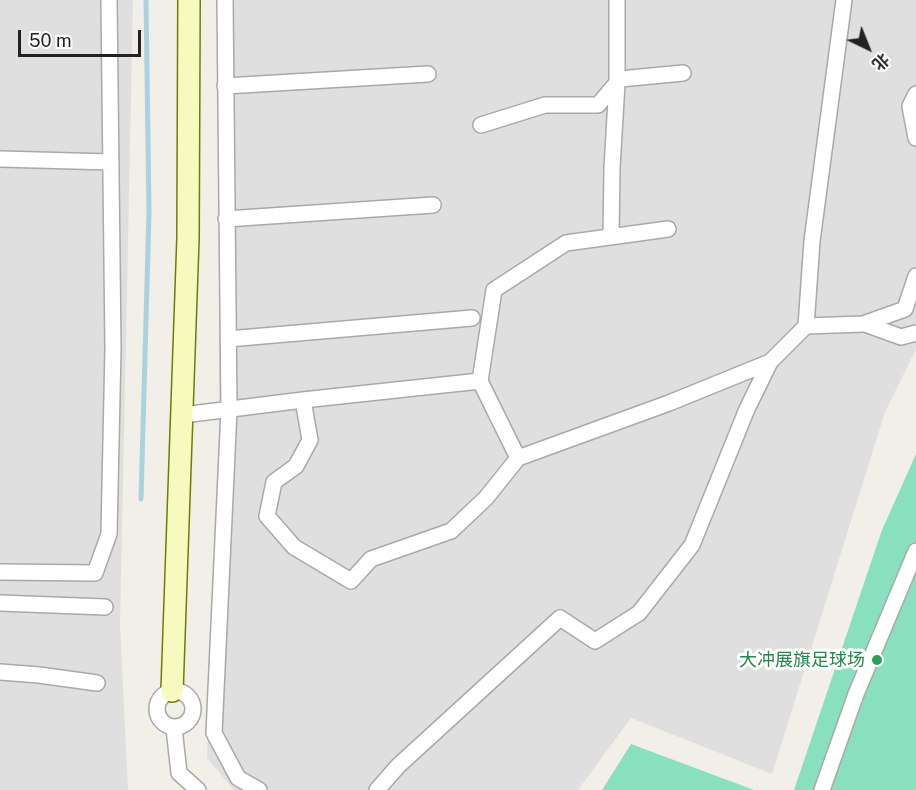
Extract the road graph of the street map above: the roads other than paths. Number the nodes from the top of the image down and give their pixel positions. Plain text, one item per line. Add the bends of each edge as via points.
1 (109, 0) edge
2 (189, 0) edge
3 (225, 0) edge
4 (617, 0) edge
5 (844, 0) edge
6 (684, 72) dead end
7 (428, 74) dead end
8 (617, 83) junction
9 (225, 86) junction
10 (916, 94) edge
11 (481, 125) dead end
12 (916, 138) edge
13 (0, 159) edge
14 (111, 162) junction
15 (433, 205) dead end
16 (226, 219) junction
17 (668, 229) dead end
18 (611, 237) junction
19 (916, 276) edge
20 (472, 318) dead end
21 (865, 324) junction
22 (806, 326) junction
23 (916, 333) edge
24 (228, 339) junction
25 (770, 362) junction
26 (480, 381) junction
27 (303, 400) junction
28 (229, 410) junction
29 (183, 415) junction
30 (518, 458) junction
31 (916, 551) edge
32 (0, 572) edge
33 (0, 603) edge
34 (105, 607) dead end
35 (0, 672) edge
36 (97, 683) dead end
37 (172, 692) junction
38 (174, 728) junction
39 (198, 790) edge
40 (259, 790) edge
41 (377, 790) edge
42 (822, 790) edge

1 - 14 street
2 - 29 street
3 - 9 street
4 - 8 street
5 - 22 street via 812,241
6 - 8 street via 620,79
7 - 9 street
8 - 11 street via 598,105 545,105
8 - 18 street
9 - 16 street
10 - 12 street via 910,105
13 - 14 street
14 - 32 street via 109,534 95,573
15 - 16 street
16 - 24 street
17 - 18 street
18 - 26 street via 566,243 494,290
19 - 21 street via 905,309
20 - 24 street
21 - 22 street
21 - 23 street via 901,337
22 - 25 street
24 - 28 street
25 - 30 street
25 - 41 street via 692,545 639,614 596,641 560,618 398,766
26 - 27 street
26 - 30 street
27 - 28 street
27 - 30 street via 310,440 296,466 274,482 267,516 294,547 351,581 371,559 451,531 486,498
28 - 29 street
28 - 40 street via 214,733 238,778
29 - 37 street
31 - 42 street via 856,694
33 - 34 street
35 - 36 street
37 - 38 street via 162,696 157,713 163,723
37 - 38 street via 184,694 193,708 190,720
38 - 39 street via 179,773

